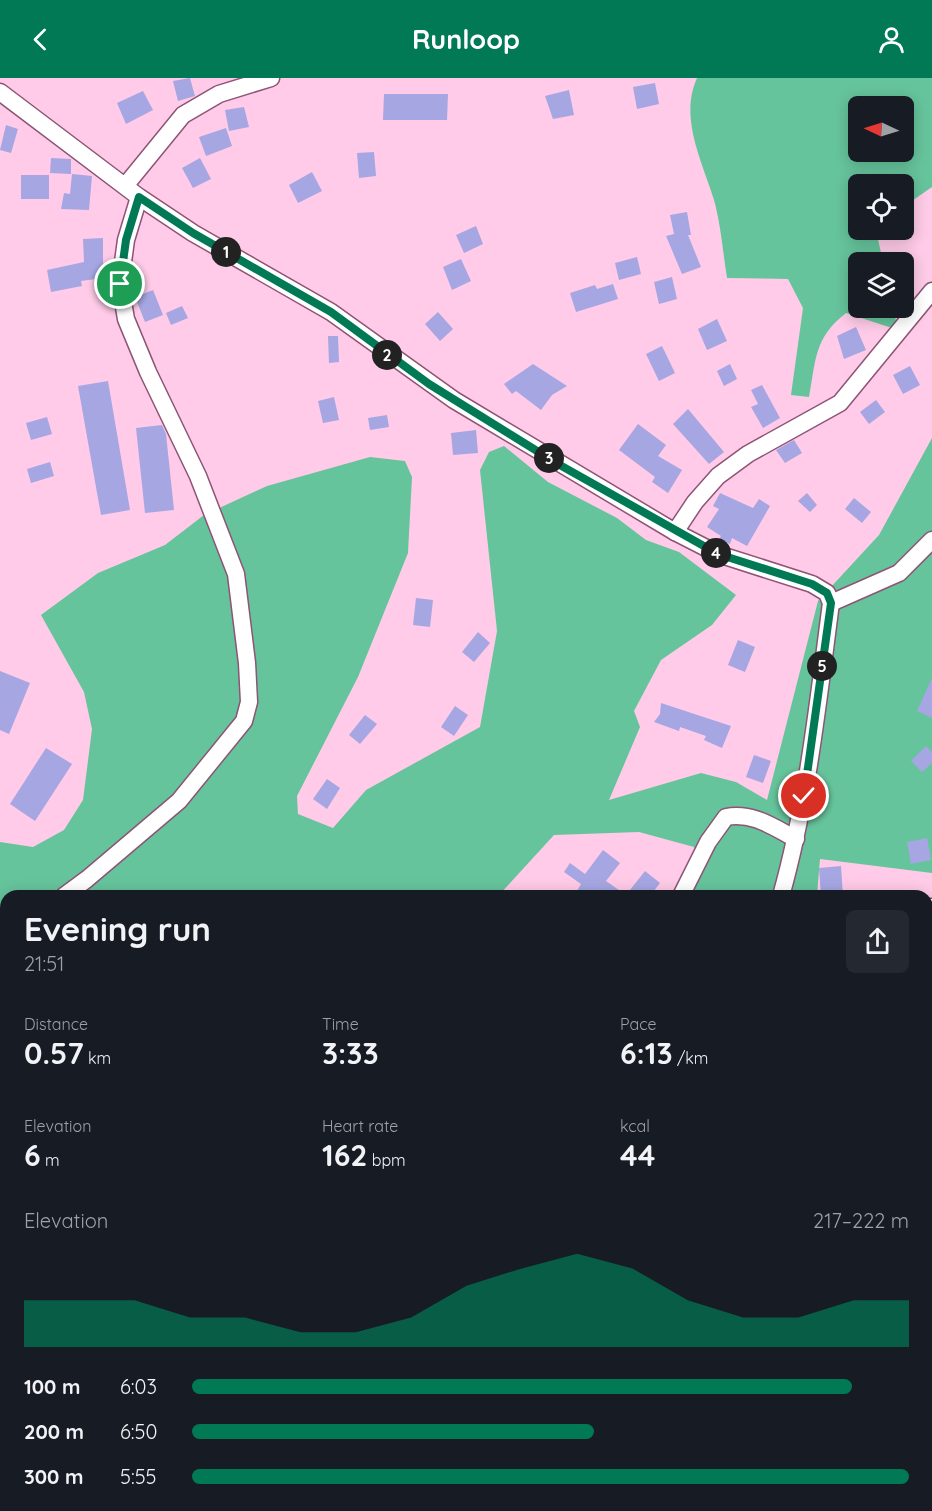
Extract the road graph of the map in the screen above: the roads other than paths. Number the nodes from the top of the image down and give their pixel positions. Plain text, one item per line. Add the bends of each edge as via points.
1 (271, 78) edge
2 (0, 92) edge
3 (125, 186) junction
4 (139, 197) junction
5 (932, 291) edge
6 (675, 532) junction
7 (932, 540) edge
8 (831, 603) junction
9 (796, 839) junction
10 (71, 890) edge
11 (684, 890) edge
12 (783, 890) edge

1 - 3 street via 219,94 183,115
2 - 3 street
3 - 4 street
4 - 6 street via 193,233 331,312 454,400
4 - 10 street via 126,240 120,284 126,319 198,476 236,574 249,702 244,721 178,801
5 - 6 street via 840,403 748,454 717,476
6 - 8 street via 718,554 812,584 827,593
7 - 8 street via 899,573
8 - 9 street
9 - 11 street via 761,820 741,815 726,818 708,842
9 - 12 street

